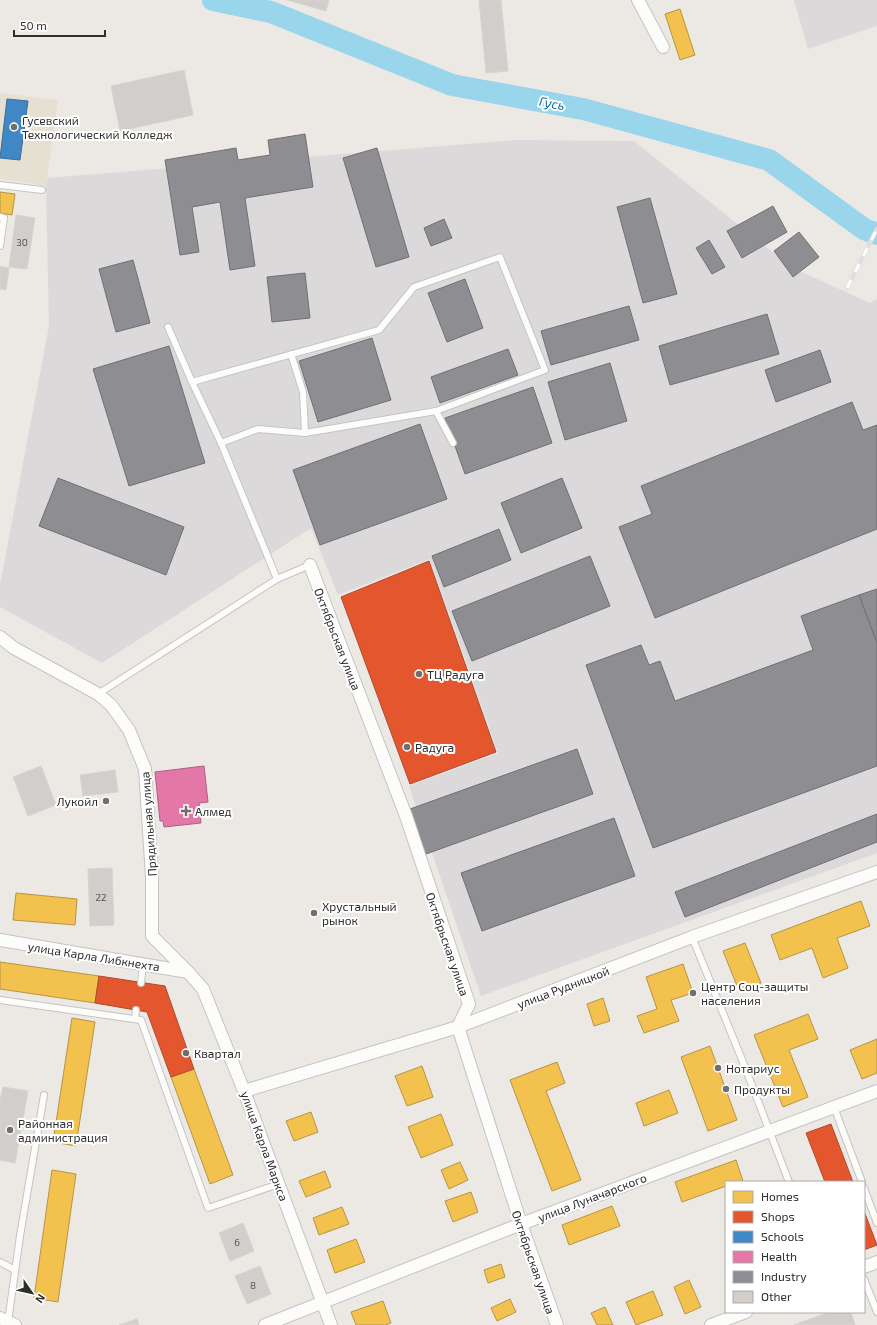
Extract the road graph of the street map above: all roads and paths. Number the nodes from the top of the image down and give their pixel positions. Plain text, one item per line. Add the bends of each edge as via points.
1 (638, 0) edge
2 (663, 47) dead end
3 (0, 185) edge
4 (42, 190) dead end
5 (0, 217) edge
6 (0, 246) edge
7 (168, 327) dead end
8 (291, 354) junction
9 (192, 382) junction
10 (436, 411) junction
11 (305, 433) junction
12 (221, 443) junction
13 (453, 443) dead end
14 (310, 565) joint
15 (277, 579) junction
16 (0, 637) edge
17 (98, 694) junction
18 (877, 872) edge
19 (692, 937) junction
20 (0, 940) edge
21 (143, 964) junction
22 (188, 972) junction
23 (140, 983) dead end
24 (0, 1000) edge
25 (136, 1010) dead end
26 (135, 1019) junction
27 (458, 1027) junction
28 (244, 1091) junction
29 (877, 1092) edge
30 (44, 1095) dead end
31 (834, 1107) junction
32 (770, 1131) junction
33 (789, 1181) edge
34 (862, 1181) edge
35 (279, 1184) junction
36 (865, 1191) edge
37 (877, 1223) edge
38 (521, 1224) junction
39 (0, 1262) edge
40 (877, 1262) edge
41 (865, 1267) edge
42 (15, 1270) junction
43 (865, 1282) edge
44 (323, 1303) junction
45 (877, 1312) edge
46 (743, 1313) edge
47 (7, 1321) edge
48 (265, 1325) edge
49 (331, 1325) edge
50 (556, 1325) edge
51 (711, 1325) edge

1 - 2 street
3 - 4 lane
5 - 6 lane via 4,218
7 - 9 lane
8 - 9 lane
8 - 10 lane via 379,330 414,287 500,257 545,370
8 - 11 lane via 302,392
9 - 12 lane
10 - 11 lane
10 - 13 lane
11 - 12 lane via 258,429
12 - 15 lane
14 - 15 lane
14 - 27 street, Октябрьская улица via 406,816 469,1004
15 - 17 lane
16 - 17 street, Прядильная улица via 14,648
17 - 22 street, Прядильная улица via 111,705 124,723 145,769 152,877 152,936
18 - 19 street, улица Рудницкой
19 - 27 street, улица Рудницкой
19 - 32 lane
20 - 21 street, улица Карла Либкнехта
21 - 22 street, улица Карла Либкнехта
21 - 23 lane
22 - 28 street, улица Карла Маркса via 203,989
24 - 26 lane
25 - 26 lane
26 - 35 lane via 141,1020 208,1208
27 - 28 street, улица Рудницкой
27 - 38 street, Октябрьская улица
28 - 35 street, улица Карла Маркса
29 - 31 street, улица Луначарского
30 - 42 lane
31 - 32 street, улица Луначарского
31 - 34 lane
32 - 33 lane
32 - 38 street, улица Луначарского
35 - 44 street, улица Карла Маркса
36 - 37 lane
38 - 44 street, улица Луначарского
38 - 50 street, Октябрьская улица
39 - 42 lane
40 - 41 street
42 - 47 lane
43 - 45 lane
44 - 48 street, улица Луначарского
44 - 49 street, улица Карла Маркса
46 - 51 street

